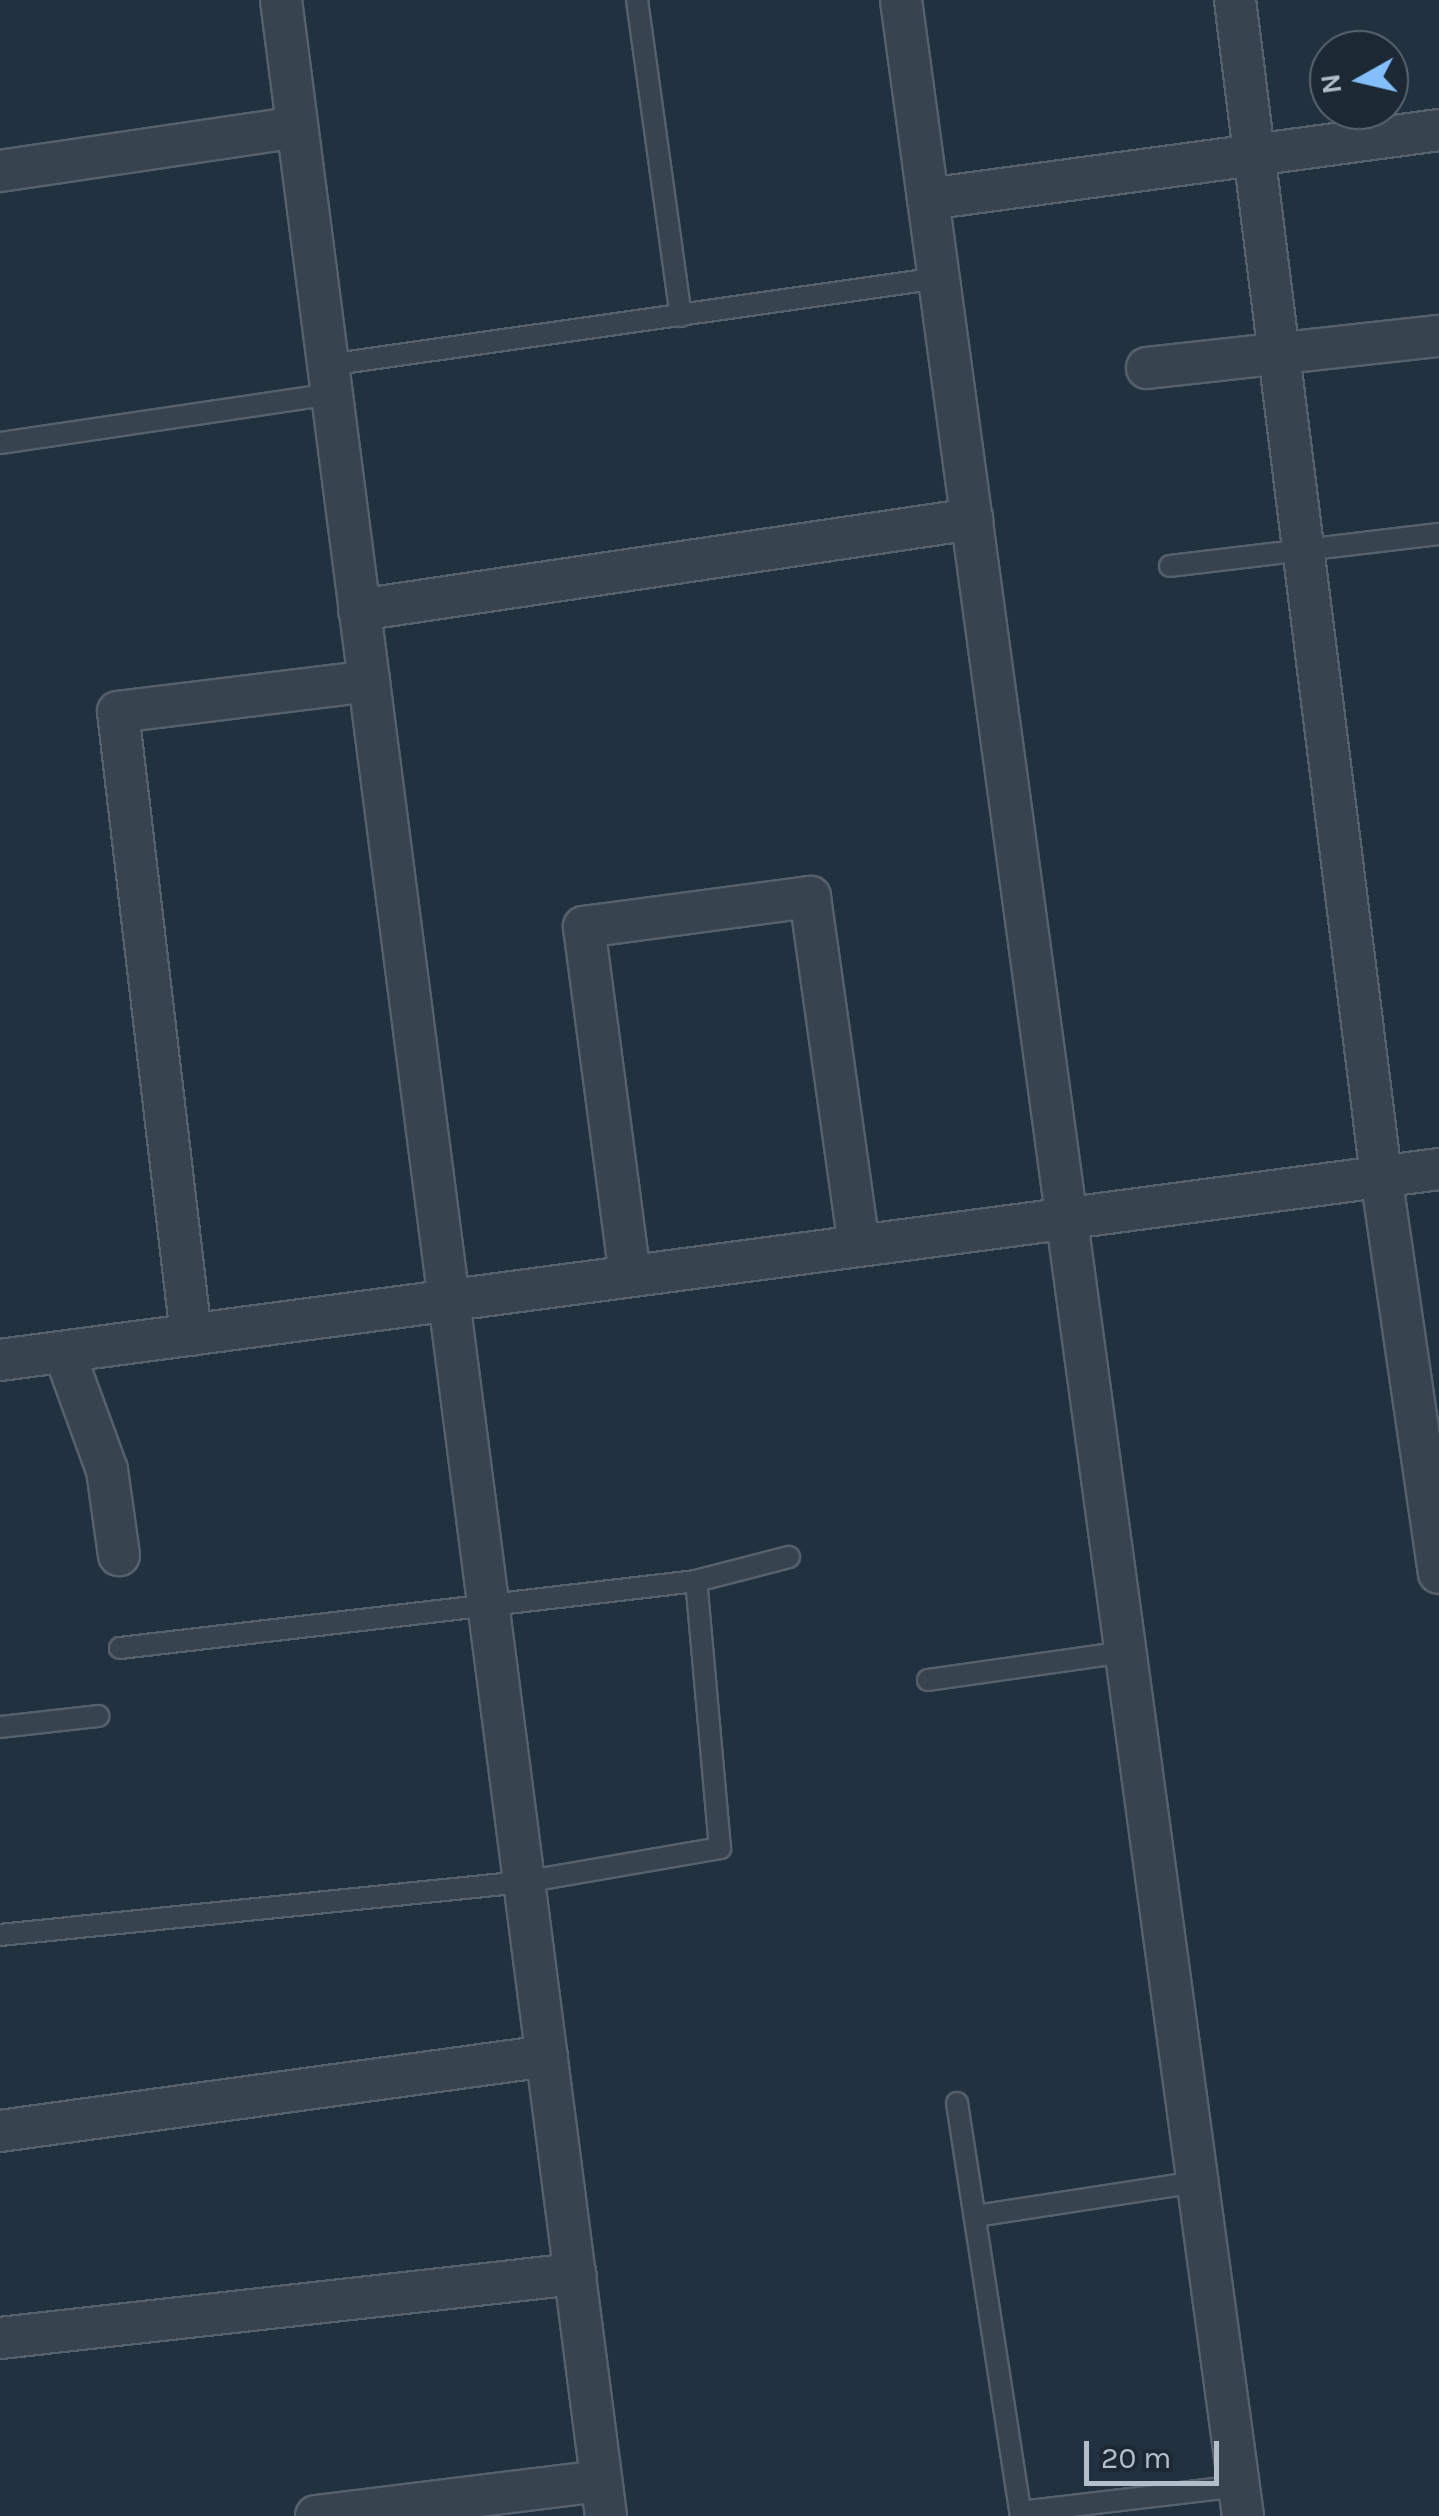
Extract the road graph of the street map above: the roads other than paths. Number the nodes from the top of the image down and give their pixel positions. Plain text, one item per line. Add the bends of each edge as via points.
1 (280, 0) edge
2 (637, 0) edge
3 (902, 0) edge
4 (1235, 0) edge
5 (297, 127) junction
6 (1439, 130) edge
7 (1252, 154) junction
8 (0, 170) edge
9 (928, 200) junction
10 (939, 278) junction
11 (681, 316) junction
12 (1439, 336) edge
13 (1278, 354) junction
14 (1146, 368) dead end
15 (330, 380) junction
16 (0, 442) edge
17 (972, 519) junction
18 (1439, 534) edge
19 (1302, 550) junction
20 (1170, 566) dead end
21 (360, 610) junction
22 (369, 681) junction
23 (1439, 1168) edge
24 (1381, 1176) junction
25 (1066, 1218) junction
26 (859, 1246) junction
27 (630, 1276) junction
28 (449, 1300) junction
29 (191, 1335) junction
30 (64, 1352) junction
31 (0, 1360) edge
32 (119, 1555) dead end
33 (789, 1556) dead end
34 (1439, 1573) edge
35 (696, 1581) junction
36 (488, 1606) junction
37 (120, 1648) dead end
38 (1125, 1652) junction
39 (928, 1680) dead end
40 (98, 1716) dead end
41 (0, 1727) edge
42 (524, 1882) junction
43 (0, 1936) edge
44 (547, 2056) junction
45 (957, 2103) dead end
46 (0, 2131) edge
47 (1197, 2182) junction
48 (975, 2216) junction
49 (574, 2274) junction
50 (0, 2338) edge
51 (604, 2499) edge
52 (1241, 2501) edge
53 (1021, 2514) edge
54 (316, 2516) edge

1 - 5 street
2 - 11 lane
3 - 9 street
4 - 7 street
5 - 8 street
5 - 15 street
6 - 7 street
7 - 9 street
7 - 13 street
9 - 10 street
10 - 11 lane
10 - 17 street
11 - 15 lane
12 - 13 street
13 - 14 street
13 - 19 street
15 - 16 lane
15 - 21 street
17 - 21 street
17 - 25 street
18 - 19 lane
19 - 20 lane
19 - 24 street
21 - 22 street
22 - 28 street
22 - 29 street via 118,712
23 - 24 street
24 - 25 street
24 - 34 street
25 - 26 street
25 - 38 street
26 - 27 street
26 - 27 street via 810,896 584,927
27 - 28 street
28 - 29 street
28 - 36 street
29 - 30 street
30 - 31 street
30 - 32 street via 107,1470
33 - 35 lane
35 - 36 lane
35 - 42 lane via 720,1848
36 - 37 lane
36 - 42 street
38 - 39 lane
38 - 47 street
40 - 41 lane
42 - 43 lane
42 - 44 street
44 - 46 street
44 - 49 street
45 - 48 lane
47 - 48 lane
47 - 52 street
48 - 53 lane
49 - 50 street
49 - 51 street
51 - 54 street
52 - 53 lane

